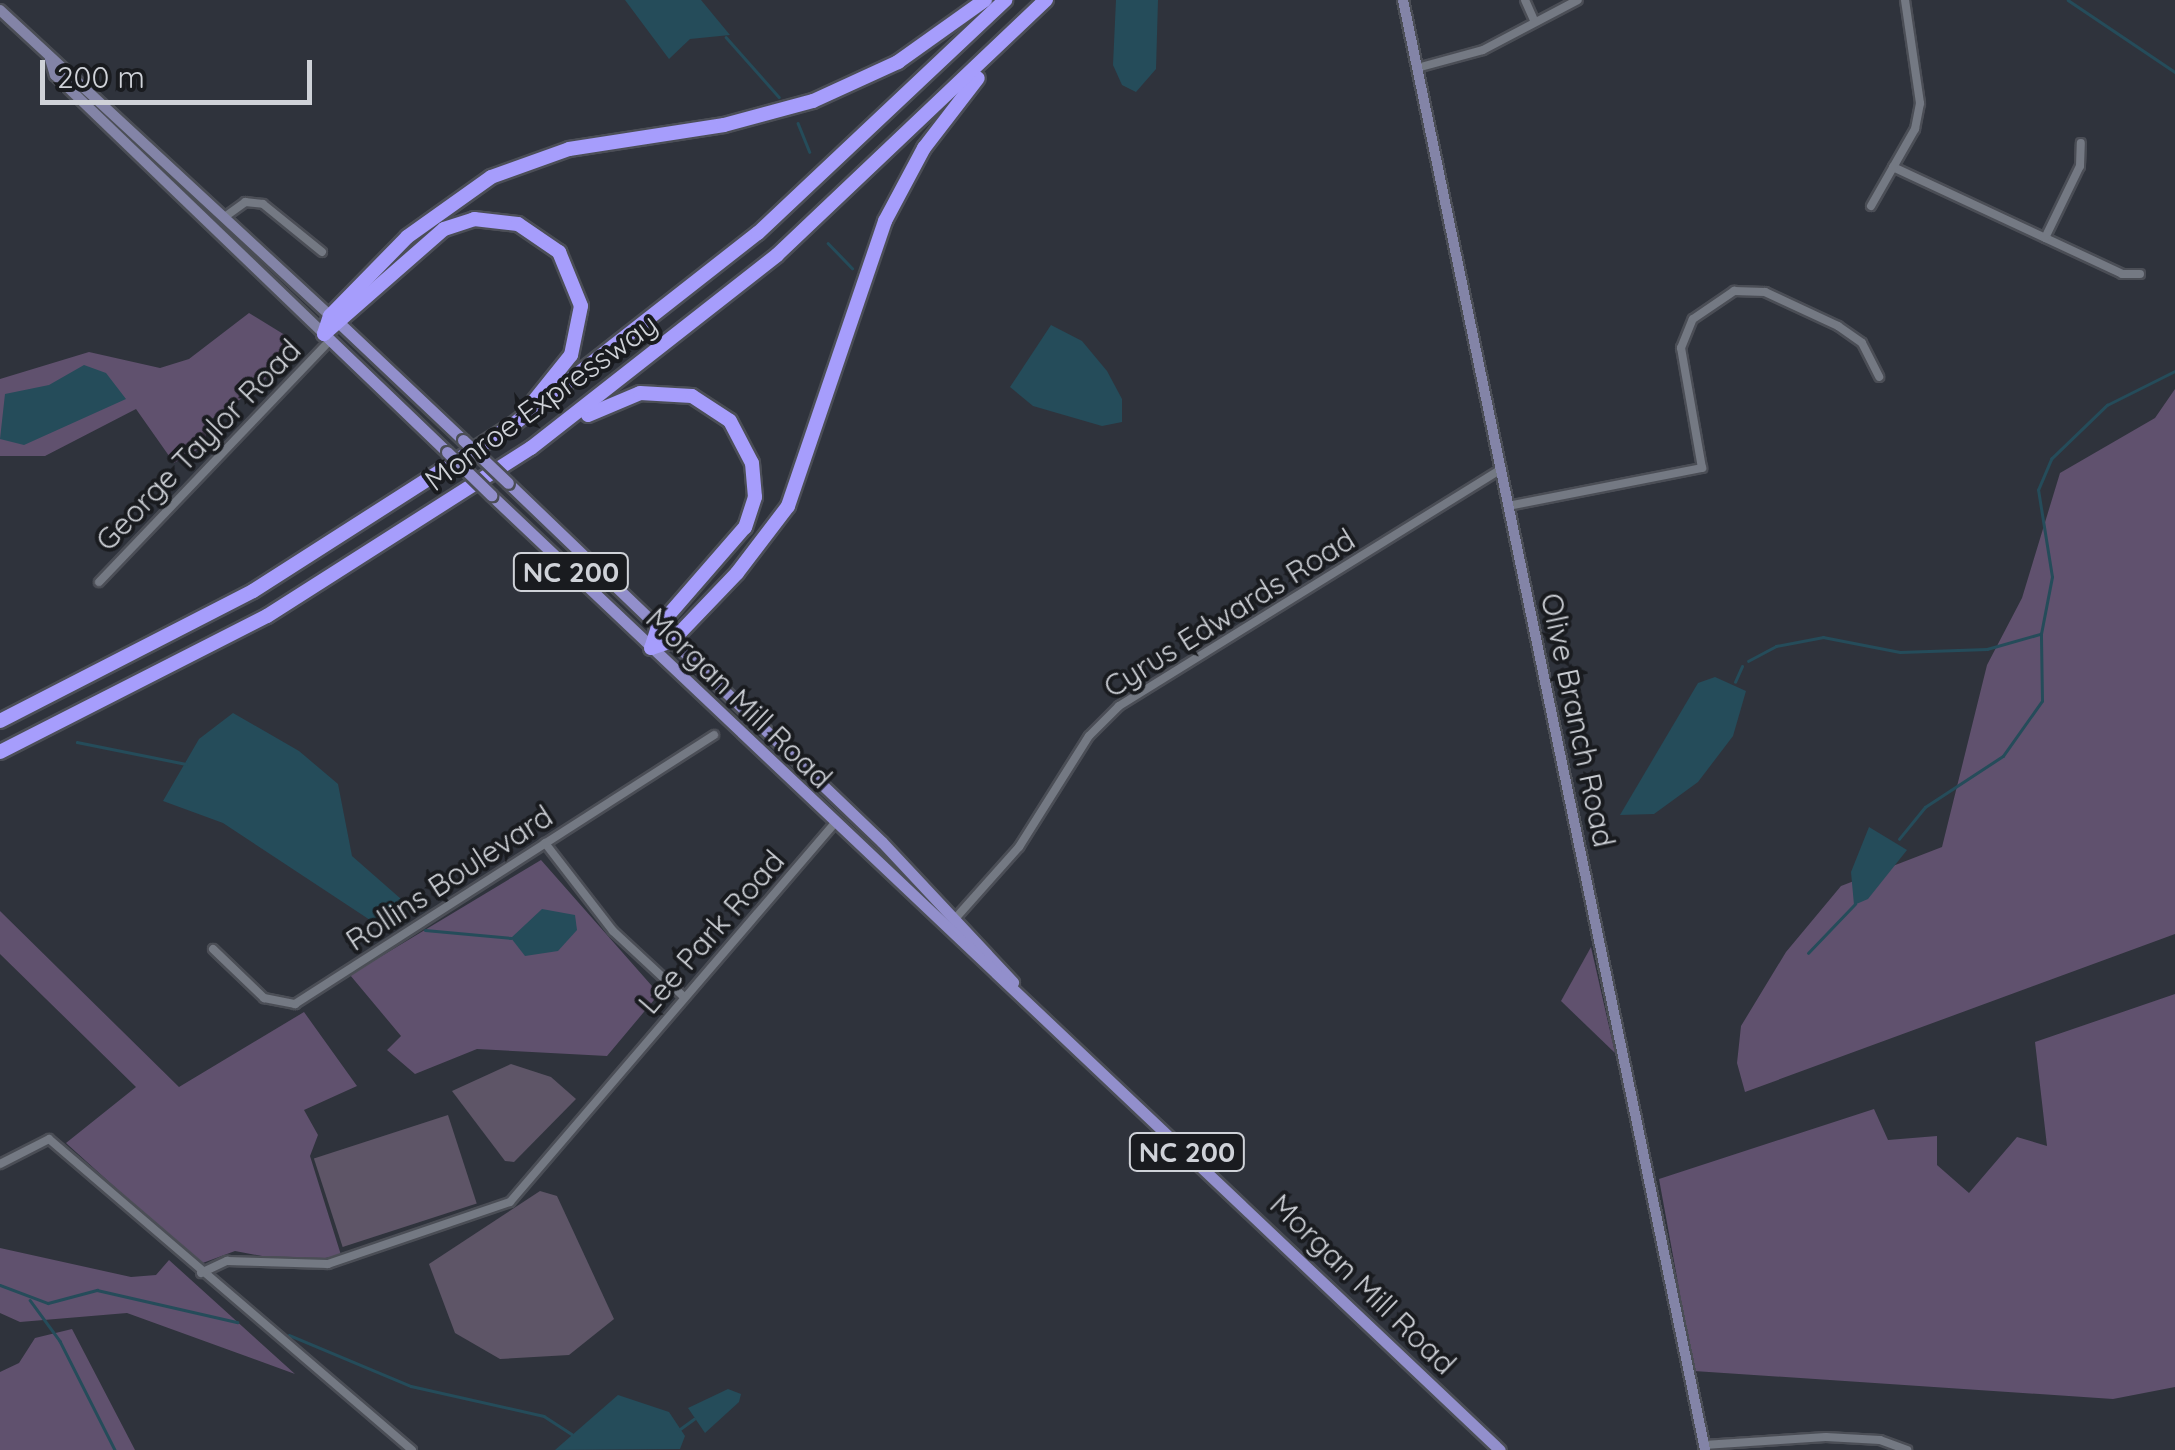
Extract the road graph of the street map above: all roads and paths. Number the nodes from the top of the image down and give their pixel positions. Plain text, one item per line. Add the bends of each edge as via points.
1 (985, 0) edge
2 (1004, 0) edge
3 (1403, 0) edge
4 (1525, 0) edge
5 (1578, 0) edge
6 (1905, 0) edge
7 (1043, 3) edge
8 (0, 10) edge
9 (1535, 22) junction
10 (50, 59) junction
11 (1417, 68) junction
12 (2081, 144) dead end
13 (1893, 167) junction
14 (1871, 206) dead end
15 (226, 216) junction
16 (2045, 238) junction
17 (322, 252) dead end
18 (2140, 274) dead end
19 (337, 320) junction
20 (327, 337) junction
21 (1878, 377) dead end
22 (489, 442) junction
23 (531, 448) junction
24 (1500, 470) junction
25 (1508, 506) junction
26 (98, 582) dead end
27 (658, 627) junction
28 (672, 641) junction
29 (651, 648) junction
30 (0, 720) edge
31 (714, 736) dead end
32 (0, 752) edge
33 (835, 823) junction
34 (545, 843) junction
35 (956, 918) junction
36 (946, 928) junction
37 (214, 949) dead end
38 (1018, 988) junction
39 (684, 997) junction
40 (0, 1164) edge
41 (201, 1273) junction
42 (1704, 1448) edge
43 (412, 1450) edge
44 (1500, 1450) edge
45 (1907, 1450) edge

1 - 19 highway via 898,62 813,101 510,168 422,223
2 - 22 highway, Monroe Expressway via 735,253
3 - 11 street, Olive Branch Road
4 - 9 street
5 - 9 street
6 - 13 street via 1920,103
7 - 23 highway, Monroe Expressway via 777,255
7 - 28 highway via 948,114 898,192 788,506
8 - 10 street, Morgan Mill Road / NC 200
9 - 11 street via 1483,50
10 - 15 street, Morgan Mill Road / NC 200 via 66,64
10 - 20 street, Morgan Mill Road / NC 200 via 55,75
11 - 24 street, Olive Branch Road
12 - 16 street via 2080,166
13 - 14 street
13 - 16 street
15 - 17 street via 245,202 263,204
15 - 19 street, Morgan Mill Road / NC 200
16 - 18 street
19 - 20 highway
19 - 22 highway via 444,229 496,219 544,238 575,278 578,336 554,381
19 - 27 main road, Morgan Mill Road / NC 200, bridge
20 - 26 street, George Taylor Road
20 - 29 main road, Morgan Mill Road / NC 200, bridge
21 - 25 street via 1862,343 1823,319 1764,292 1720,297 1693,320 1682,348 1702,468
22 - 30 highway, Monroe Expressway via 253,591
23 - 27 highway via 609,404 650,392 692,396 737,430 754,474 749,518 723,560
23 - 32 highway, Monroe Expressway via 268,616
24 - 25 street, Olive Branch Road
24 - 35 street, Cyrus Edwards Road via 1118,706 1089,736 1019,847
25 - 42 street, Olive Branch Road
27 - 28 main road, Morgan Mill Road / NC 200
27 - 29 highway
28 - 29 highway
28 - 35 main road, Morgan Mill Road / NC 200
29 - 33 main road, Morgan Mill Road / NC 200
31 - 34 street, Rollins Boulevard
33 - 36 main road, Morgan Mill Road / NC 200
33 - 39 street, Lee Park Road
34 - 37 street, Rollins Boulevard via 295,1004 264,998
34 - 39 street via 614,931
35 - 36 street, Cyrus Edwards Road
35 - 38 main road, Morgan Mill Road / NC 200
36 - 38 main road, Morgan Mill Road / NC 200
38 - 44 main road, Morgan Mill Road / NC 200
39 - 41 street, Lee Park Road via 502,1207 309,1269 227,1261
40 - 41 street via 48,1140
41 - 43 street
42 - 45 street via 1826,1437 1880,1440

